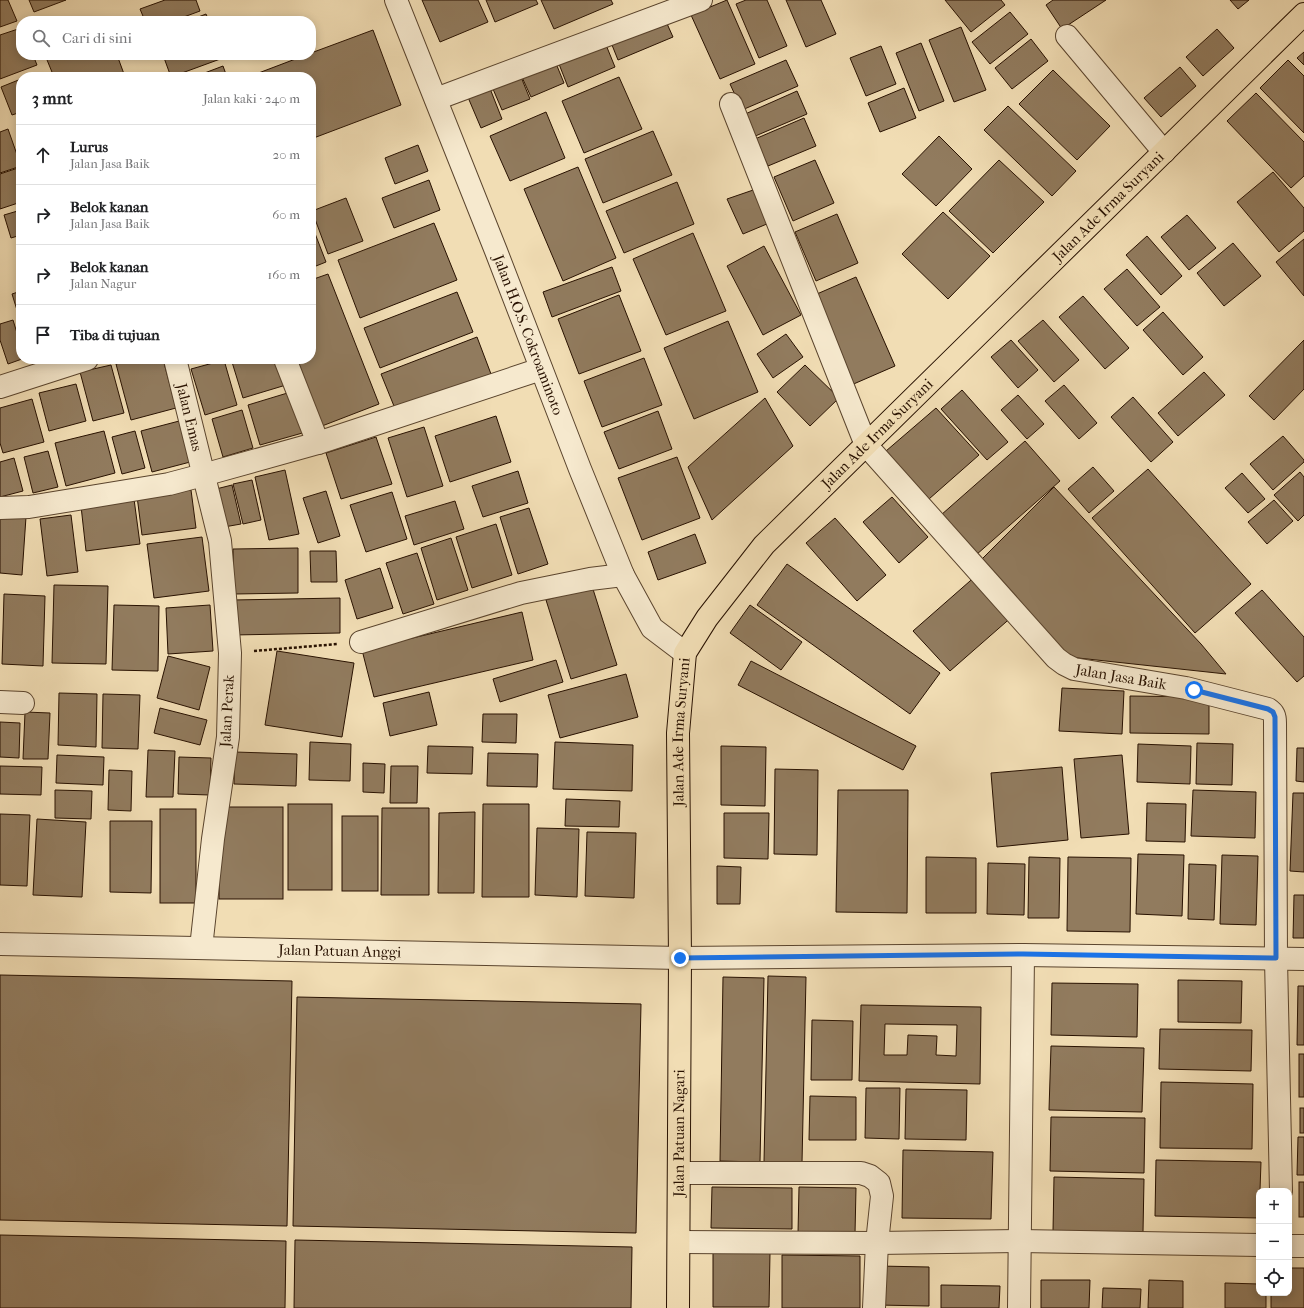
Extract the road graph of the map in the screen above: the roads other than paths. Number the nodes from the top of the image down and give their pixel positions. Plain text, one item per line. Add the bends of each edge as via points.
1 (396, 0) edge
2 (701, 0) edge
3 (1304, 14) edge
4 (1067, 36) dead end
5 (436, 99) junction
6 (731, 104) dead end
7 (1164, 152) junction
8 (71, 364) edge
9 (176, 364) edge
10 (287, 364) edge
11 (541, 369) junction
12 (0, 387) edge
13 (318, 443) junction
14 (866, 445) junction
15 (204, 475) junction
16 (0, 508) edge
17 (623, 575) junction
18 (361, 642) road end
19 (685, 653) junction
20 (0, 702) edge
21 (24, 703) dead end
22 (0, 944) edge
23 (201, 948) junction
24 (1023, 954) junction
25 (680, 958) junction
26 (1276, 958) junction
27 (1304, 959) edge
28 (680, 1173) junction
29 (1281, 1188) edge
30 (1020, 1241) junction
31 (680, 1242) junction
32 (877, 1243) junction
33 (1256, 1245) edge
34 (1292, 1246) edge
35 (1304, 1246) edge
36 (678, 1308) edge
37 (874, 1308) edge
38 (1019, 1308) edge

1 - 5 street, Jalan H.O.S. Cokroaminoto
2 - 5 street
3 - 7 main road, Jalan Ade Irma Suryani
4 - 7 street
5 - 11 street, Jalan H.O.S. Cokroaminoto
6 - 14 street
7 - 14 main road, Jalan Ade Irma Suryani
8 - 12 street
9 - 15 street, Jalan Emas
10 - 13 street
11 - 13 street
11 - 17 street, Jalan H.O.S. Cokroaminoto
13 - 15 street
14 - 19 main road, Jalan Ade Irma Suryani via 764,545 707,618
14 - 26 street, Jalan Jasa Baik via 1064,664 1074,669 1190,689 1273,712
15 - 16 street via 169,484 29,507
15 - 23 street, Jalan Perak via 220,541 230,653 228,737
17 - 18 street via 590,579 521,594
17 - 19 street, Jalan H.O.S. Cokroaminoto via 652,628
19 - 25 main road, Jalan Ade Irma Suryani via 678,733
20 - 21 street
22 - 23 street, Jalan Patuan Anggi
23 - 25 street, Jalan Patuan Anggi
24 - 25 street, Jalan Patuan Anggi
24 - 26 street, Jalan Patuan Anggi
24 - 30 street
25 - 28 main road, Jalan Patuan Nagari
26 - 27 street, Jalan Patuan Anggi
26 - 29 street
28 - 31 main road, Jalan Patuan Nagari
28 - 32 street via 861,1173 870,1176 879,1183 882,1196
30 - 32 street
30 - 33 street
30 - 38 street
31 - 32 street
31 - 36 main road, Jalan Patuan Nagari
32 - 37 street
34 - 35 street

